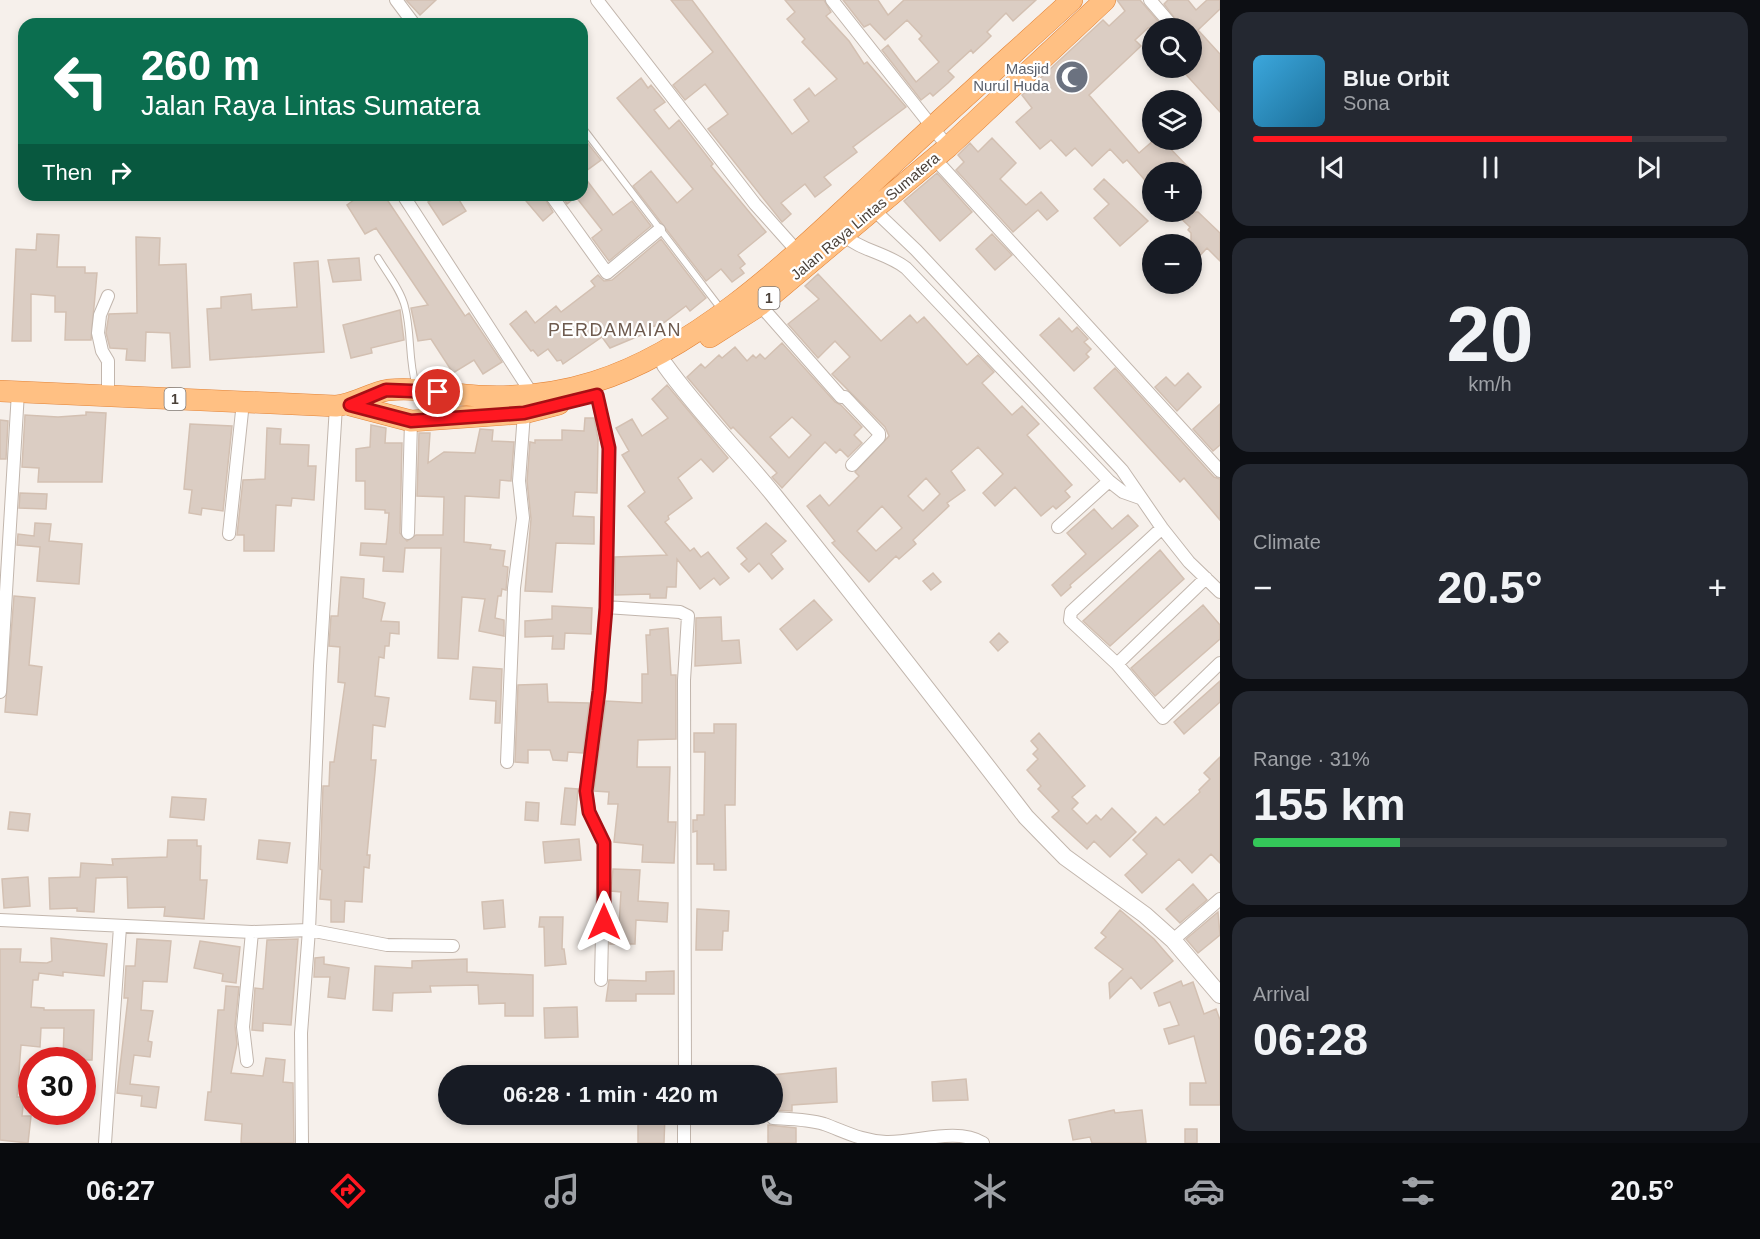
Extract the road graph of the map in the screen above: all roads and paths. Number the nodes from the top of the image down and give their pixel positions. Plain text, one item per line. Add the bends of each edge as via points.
1 (396, 0) edge
2 (597, 0) edge
3 (832, 0) edge
4 (1071, 0) edge
5 (1105, 0) edge
6 (1150, 0) edge
7 (410, 18) edge
8 (1165, 18) edge
9 (933, 128) junction
10 (588, 135) edge
11 (941, 152) junction
12 (407, 201) edge
13 (554, 201) edge
14 (873, 209) junction
15 (659, 230) junction
16 (843, 235) junction
17 (797, 251) junction
18 (378, 258) dead end
19 (108, 296) dead end
20 (760, 305) junction
21 (723, 312) junction
22 (665, 365) junction
23 (417, 390) junction
24 (9, 391) edge
25 (108, 395) junction
26 (597, 395) junction
27 (243, 402) junction
28 (529, 405) junction
29 (343, 406) junction
30 (411, 421) junction
31 (852, 465) dead end
32 (1220, 471) edge
33 (1109, 482) junction
34 (1140, 498) junction
35 (1058, 527) dead end
36 (1162, 528) junction
37 (408, 533) dead end
38 (230, 534) dead end
39 (1206, 578) junction
40 (1220, 592) edge
41 (606, 608) junction
42 (1220, 663) edge
43 (1117, 664) junction
44 (0, 692) edge
45 (507, 762) dead end
46 (1220, 899) edge
47 (0, 920) edge
48 (120, 927) junction
49 (309, 930) junction
50 (252, 932) junction
51 (1173, 940) junction
52 (453, 946) dead end
53 (601, 980) dead end
54 (1220, 995) edge
55 (247, 1061) dead end
56 (684, 1065) edge
57 (783, 1119) edge
58 (684, 1125) edge
59 (105, 1143) edge
60 (302, 1143) edge
61 (684, 1143) edge
62 (983, 1143) edge

1 - 7 street
2 - 17 street
3 - 9 street
4 - 9 highway, Jalan Raya Lintas Sumatera / 1
5 - 11 highway, Jalan Raya Lintas Sumatera / 1
6 - 8 street
9 - 11 street
9 - 17 highway, Jalan Raya Lintas Sumatera / 1
10 - 15 lane
11 - 14 highway, Jalan Raya Lintas Sumatera / 1
11 - 32 street
12 - 28 street
13 - 15 street via 607,273
14 - 16 highway, Jalan Raya Lintas Sumatera / 1
14 - 34 street via 1115,462
15 - 21 lane
16 - 20 highway, Jalan Raya Lintas Sumatera / 1
16 - 33 street via 906,268
17 - 21 highway, Jalan Raya Lintas Sumatera / 1
18 - 23 lane via 405,305 411,339 410,367
19 - 25 street via 98,333 108,361
20 - 22 highway, Jalan Raya Lintas Sumatera / 1
20 - 31 street via 841,397 879,433
21 - 28 highway, Jalan Raya Lintas Sumatera / 1 via 657,358
22 - 26 highway, Jalan Raya Lintas Sumatera / 1
22 - 51 street via 685,393 732,442 1026,818 1065,857
23 - 28 highway, Jalan Raya Lintas Sumatera / 1
23 - 29 highway, Jalan Raya Lintas Sumatera / 1 via 386,390
24 - 25 highway, Jalan Raya Lintas Sumatera / 1
24 - 44 street
25 - 27 highway, Jalan Raya Lintas Sumatera / 1
26 - 28 highway, Jalan Raya Lintas Sumatera / 1
26 - 41 street via 609,448
27 - 29 highway, Jalan Raya Lintas Sumatera / 1
27 - 38 street
28 - 30 highway, Jalan Raya Lintas Sumatera / 1
28 - 45 street via 519,481 523,518 514,588
29 - 30 highway, Jalan Raya Lintas Sumatera / 1
29 - 49 street via 321,654
30 - 37 street
33 - 34 street
33 - 35 street
34 - 36 street
36 - 39 street
36 - 43 street via 1069,616
39 - 40 street
39 - 43 street
41 - 53 street via 586,791 589,812 604,843
41 - 56 street via 680,612 688,616 684,680
42 - 43 street via 1163,718
46 - 51 street
47 - 48 street
48 - 50 street
48 - 59 street
49 - 50 street
49 - 52 street via 387,945
49 - 60 street via 301,1034
50 - 55 street via 243,1027
51 - 54 street
57 - 62 street via 817,1122 859,1140 888,1143 967,1137
58 - 61 street

